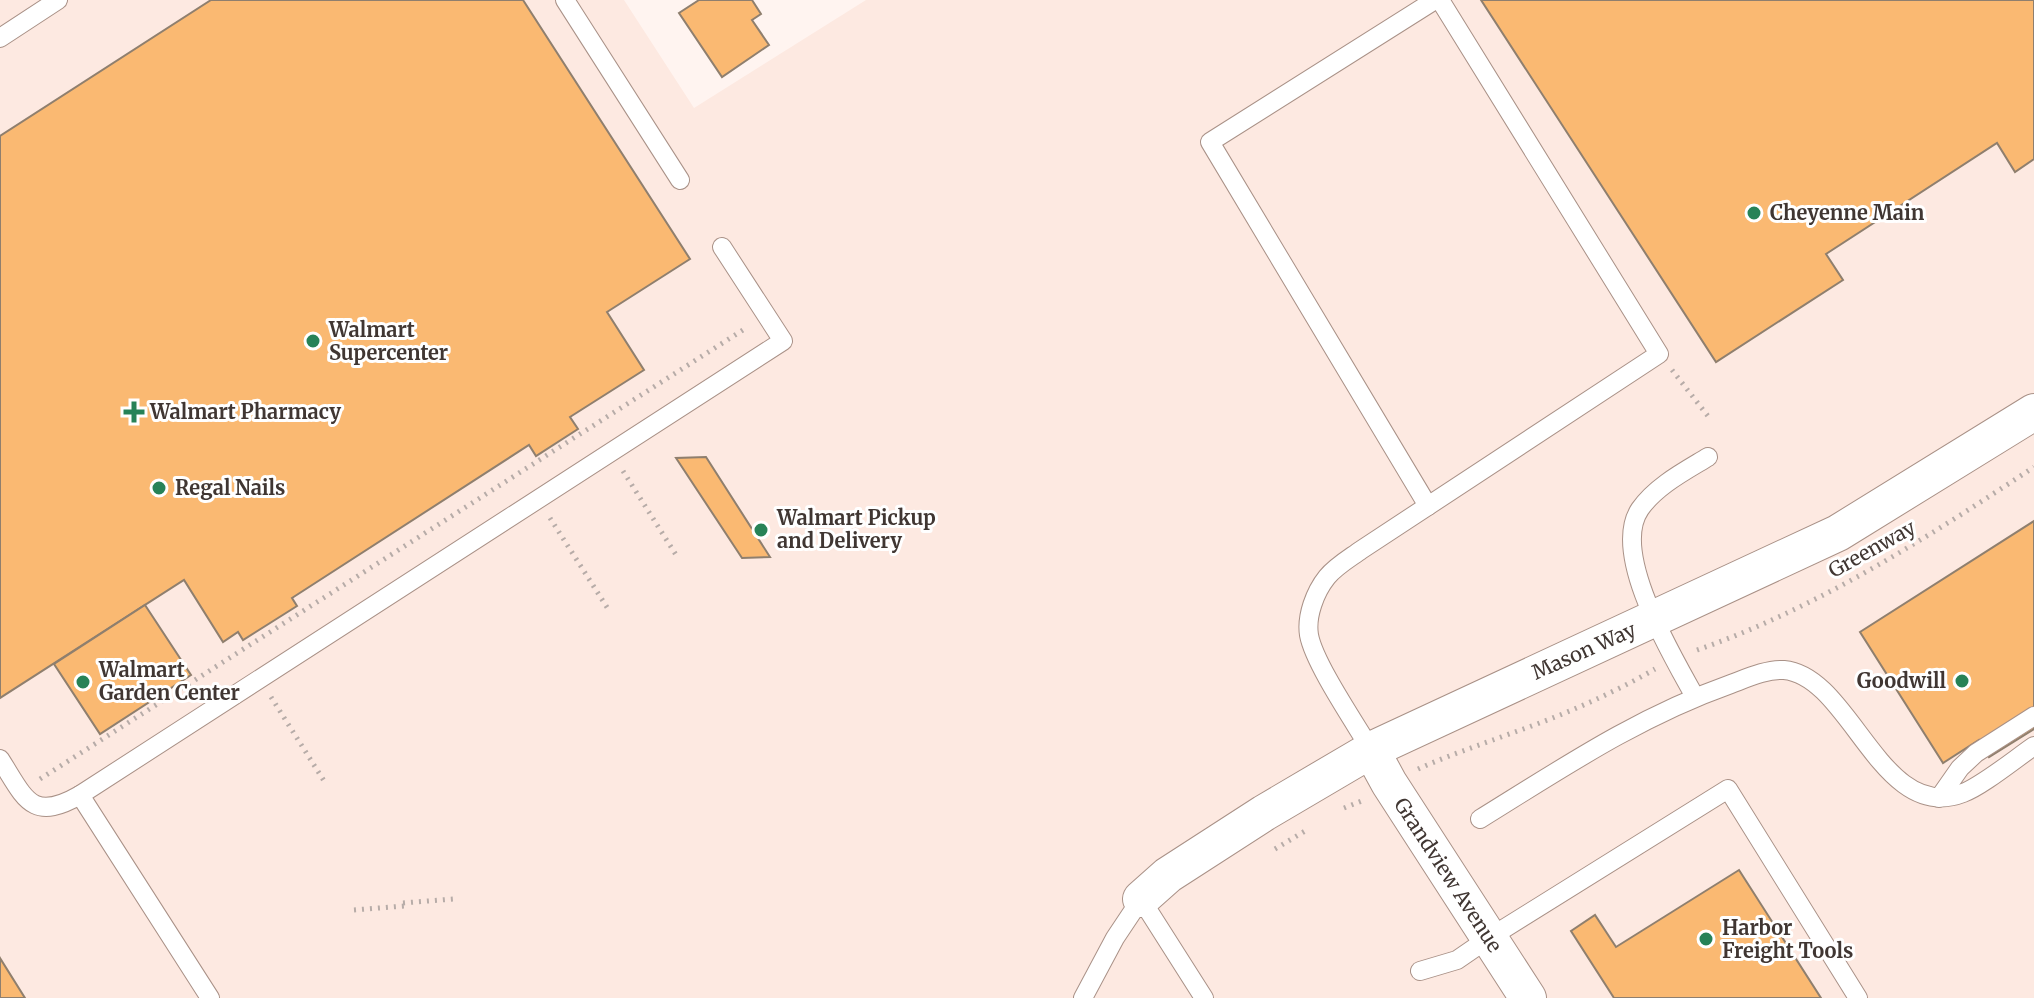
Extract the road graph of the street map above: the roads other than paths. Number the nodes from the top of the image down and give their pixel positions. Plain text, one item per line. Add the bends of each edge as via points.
1 (58, 0) edge
2 (565, 0) edge
3 (1438, 0) edge
4 (0, 38) edge
5 (680, 180) dead end
6 (722, 247) dead end
7 (2034, 412) edge
8 (1708, 457) dead end
9 (1428, 506) junction
10 (1655, 618) junction
11 (1695, 697) junction
12 (2034, 716) edge
13 (2034, 746) edge
14 (1371, 750) junction
15 (0, 759) edge
16 (80, 795) junction
17 (1939, 798) junction
18 (1480, 819) dead end
19 (1141, 899) junction
20 (1489, 938) junction
21 (1420, 971) dead end
22 (210, 998) edge
23 (1083, 998) edge
24 (1204, 998) edge
25 (1528, 998) edge
26 (1858, 998) edge

1 - 4 lane
2 - 5 lane
3 - 9 lane via 1210,142
3 - 9 lane via 1659,354
6 - 16 lane via 783,341
7 - 10 street, Mason Way via 1838,533
8 - 10 lane via 1650,497 1633,522 1634,559
9 - 14 lane via 1329,574 1311,610 1309,633 1315,653
10 - 11 lane
10 - 14 street, Mason Way
11 - 17 lane via 1781,670 1799,673 1817,684 1894,777
11 - 18 lane via 1628,728
12 - 17 lane via 1976,753
13 - 17 lane via 1963,793
14 - 19 street, Mason Way via 1168,875
14 - 20 street, Grandview Avenue
15 - 16 lane via 37,806 54,808
16 - 22 lane
19 - 23 lane
19 - 24 lane
20 - 21 lane via 1457,960
20 - 25 street, Grandview Avenue
20 - 26 lane via 1728,789

